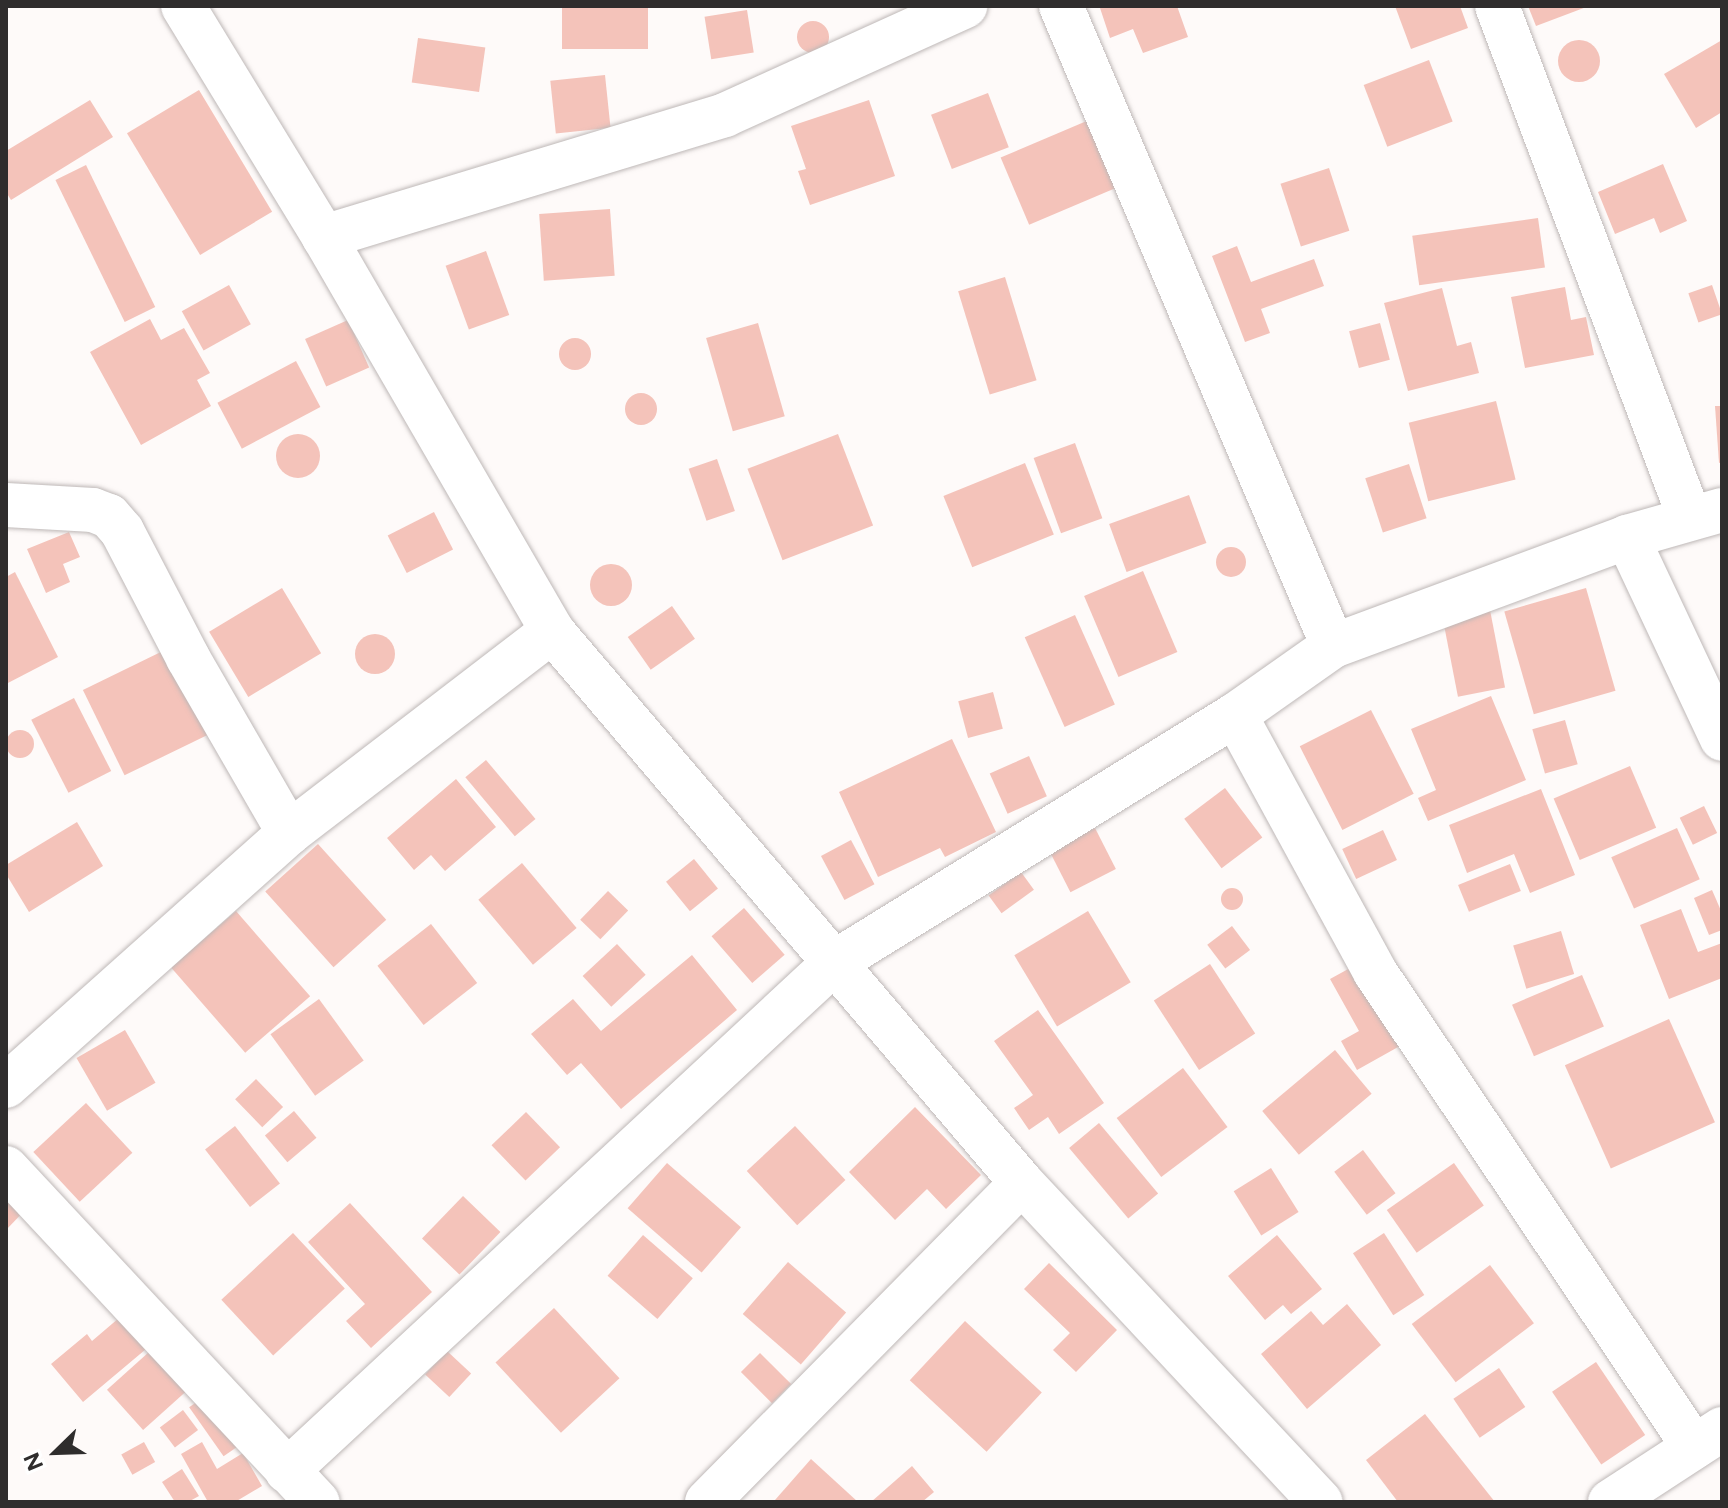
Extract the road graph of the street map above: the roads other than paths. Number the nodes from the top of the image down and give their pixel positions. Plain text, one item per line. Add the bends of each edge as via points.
1 (183, 6) edge
2 (965, 6) edge
3 (1061, 6) edge
4 (1497, 6) edge
5 (324, 237) junction
6 (6, 505) edge
7 (1706, 513) edge
8 (1627, 537) junction
9 (552, 631) junction
10 (1333, 646) junction
11 (1235, 715) junction
12 (1722, 739) edge
13 (289, 833) junction
14 (835, 962) junction
15 (6, 1086) edge
16 (6, 1168) edge
17 (1022, 1183) junction
18 (1708, 1438) edge
19 (287, 1471) junction
20 (318, 1502) edge
21 (707, 1502) edge
22 (1320, 1502) edge
23 (1610, 1502) edge

1 - 5 street
2 - 5 street via 725,115
3 - 10 street
4 - 7 street
5 - 9 street
6 - 13 street via 93,510 109,516 122,531
7 - 8 street
8 - 10 street
8 - 12 street
9 - 13 street
9 - 14 street
10 - 11 street
11 - 14 street
11 - 18 street via 1375,972
13 - 15 street
14 - 17 street
14 - 19 street
16 - 19 street
17 - 21 street
17 - 22 street
18 - 23 street
19 - 20 street

